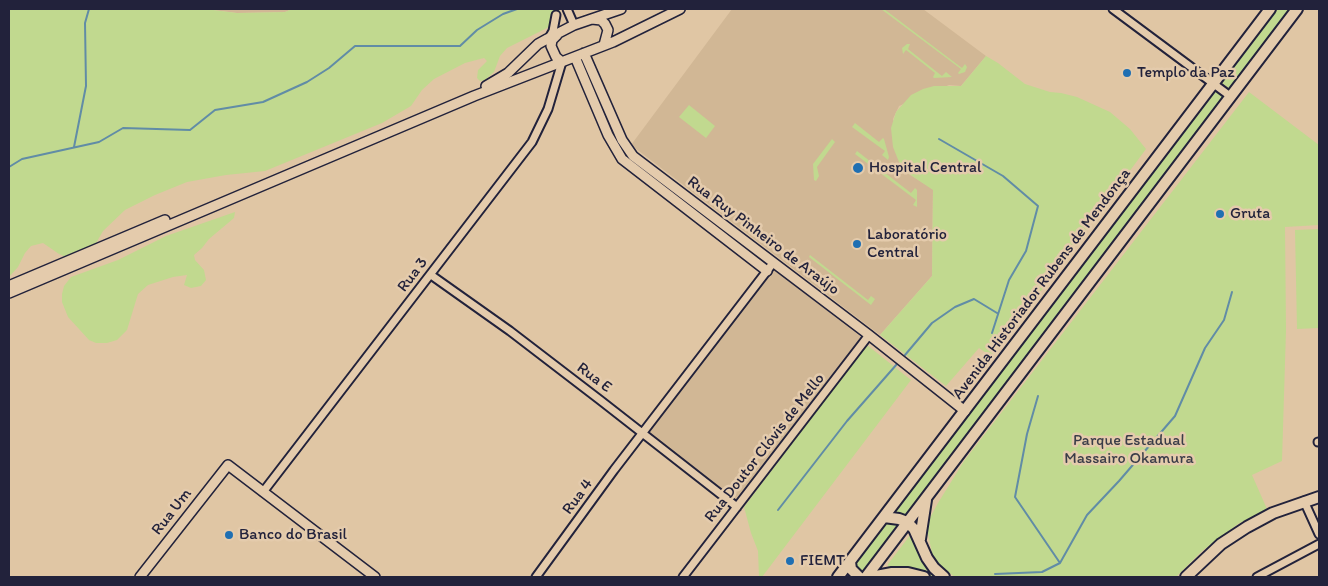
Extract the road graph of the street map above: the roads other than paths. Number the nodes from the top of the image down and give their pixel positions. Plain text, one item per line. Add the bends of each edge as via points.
1 (567, 9) edge
2 (621, 9) edge
3 (680, 9) edge
4 (1113, 9) edge
5 (1270, 9) edge
6 (1297, 9) edge
7 (555, 12) edge
8 (592, 18) junction
9 (574, 25) junction
10 (562, 31) junction
11 (548, 38) junction
12 (604, 45) junction
13 (584, 53) junction
14 (575, 56) junction
15 (562, 62) junction
16 (1212, 84) junction
17 (1230, 96) junction
18 (773, 263) junction
19 (767, 271) junction
20 (431, 275) junction
21 (9, 286) edge
22 (9, 293) edge
23 (869, 335) junction
24 (965, 411) junction
25 (643, 433) junction
26 (263, 492) junction
27 (1319, 497) edge
28 (926, 498) junction
29 (1304, 501) junction
30 (736, 507) junction
31 (884, 517) junction
32 (907, 522) junction
33 (1319, 534) edge
34 (920, 539) junction
35 (1319, 544) edge
36 (850, 562) junction
37 (1268, 574) edge
38 (140, 577) edge
39 (375, 577) edge
40 (536, 577) edge
41 (683, 577) edge
42 (838, 577) edge
43 (859, 577) edge
44 (866, 577) edge
45 (871, 577) edge
46 (924, 577) edge
47 (944, 577) edge
48 (1186, 577) edge
49 (1257, 577) edge

1 - 9 street
2 - 8 street
3 - 12 street
4 - 16 street
5 - 16 main road, Avenida Historiador Rubens de Mendonça
6 - 17 main road
7 - 10 street
7 - 11 street via 553,31
8 - 9 street
8 - 12 street via 601,20 608,30
9 - 10 street
10 - 11 street
10 - 15 street via 552,40 551,46
11 - 21 street via 508,72 485,86
12 - 13 street
13 - 14 street
13 - 18 street, Rua Ruy Pinheiro de Araújo via 629,152
14 - 15 street
14 - 19 street, Rua Ruy Pinheiro de Araújo via 608,135 622,159
15 - 20 street, Rua 3 via 548,109 532,142
15 - 22 street via 474,96
16 - 17 street
16 - 24 main road, Avenida Historiador Rubens de Mendonça
17 - 28 main road
18 - 19 street, Rua 4
18 - 23 street, Rua Ruy Pinheiro de Araújo
19 - 25 street, Rua 4
20 - 25 street, Rua E
20 - 26 street, Rua 3
23 - 24 street, Rua Ruy Pinheiro de Araújo
23 - 30 street, Rua Doutor Clóvis de Mello
24 - 31 main road, Avenida Historiador Rubens de Mendonça
25 - 30 street, Rua E
25 - 40 street, Rua 4
26 - 38 street, Rua Um via 228,464
26 - 39 street
27 - 29 main road
28 - 32 main road
28 - 34 main road
29 - 33 street
29 - 48 main road via 1247,527 1221,544
30 - 41 street, Rua Doutor Clóvis de Mello
31 - 32 main road
31 - 36 main road, Avenida Historiador Rubens de Mendonça
32 - 34 main road
32 - 44 main road
34 - 47 main road via 927,558
35 - 37 street
36 - 42 main road, Avenida Historiador Rubens de Mendonça
36 - 43 main road via 851,569
37 - 49 street
45 - 46 main road via 908,572

